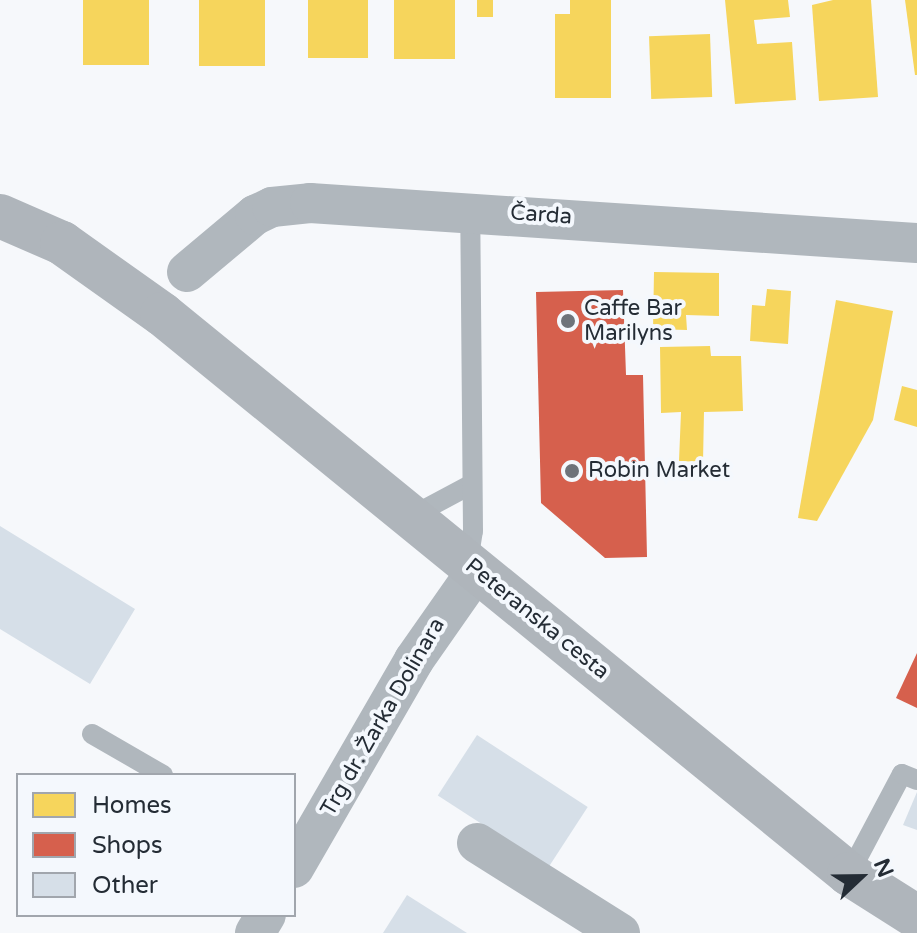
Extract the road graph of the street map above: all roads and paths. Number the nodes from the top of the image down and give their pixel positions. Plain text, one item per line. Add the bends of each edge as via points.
1 (470, 210) junction
2 (0, 216) edge
3 (917, 243) edge
4 (187, 272) dead end
5 (472, 484) junction
6 (412, 516) junction
7 (472, 566) junction
8 (92, 734) dead end
9 (160, 773) edge
10 (917, 780) edge
11 (477, 843) dead end
12 (297, 858) edge
13 (849, 874) junction
14 (917, 917) edge
15 (620, 933) edge

1 - 3 street, Čarda
1 - 4 street, Čarda via 310,203 272,207 239,227
1 - 5 lane
2 - 6 main road, Peteranska cesta via 62,243 162,314
5 - 6 lane
5 - 7 lane
6 - 7 main road, Peteranska cesta
7 - 12 street, Trg dr. Žarka Dolinara
7 - 13 main road, Peteranska cesta
8 - 9 lane
10 - 13 lane via 902,774
11 - 15 street
13 - 14 main road, Peteranska cesta

